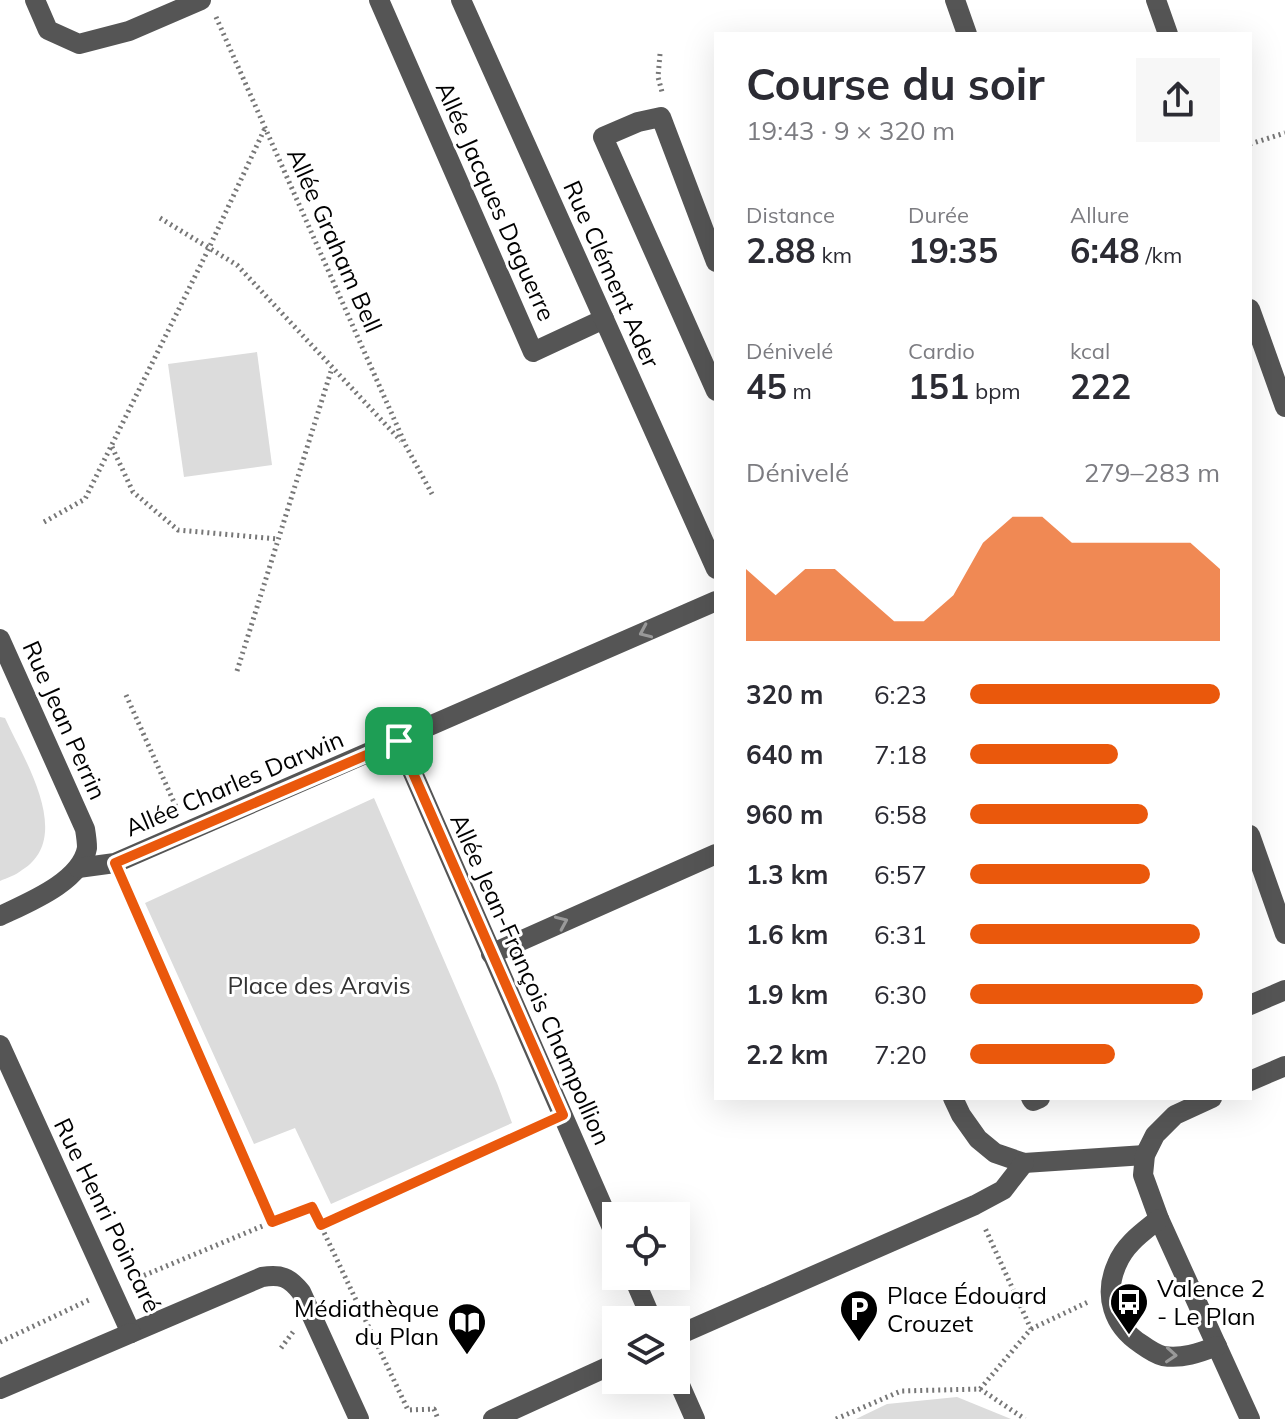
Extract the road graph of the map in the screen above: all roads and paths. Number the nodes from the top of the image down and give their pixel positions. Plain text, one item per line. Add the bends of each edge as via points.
1 (35, 0) edge
2 (379, 0) edge
3 (461, 0) edge
4 (955, 0) edge
5 (1156, 0) edge
6 (208, 7) edge
7 (966, 32) edge
8 (1167, 32) edge
9 (660, 54) dead end
10 (661, 117) junction
11 (266, 127) junction
12 (1285, 133) edge
13 (1252, 143) edge
14 (160, 218) dead end
15 (209, 248) junction
16 (714, 257) edge
17 (1252, 315) edge
18 (604, 319) junction
19 (333, 367) junction
20 (714, 387) edge
21 (1285, 407) edge
22 (111, 446) junction
23 (406, 446) junction
24 (432, 494) dead end
25 (44, 522) dead end
26 (278, 539) junction
27 (714, 565) edge
28 (714, 602) edge
29 (0, 639) edge
30 (237, 671) dead end
31 (126, 695) dead end
32 (399, 741) junction
33 (188, 831) junction
34 (1252, 841) edge
35 (714, 855) edge
36 (115, 863) junction
37 (78, 868) junction
38 (0, 916) edge
39 (1285, 934) edge
40 (491, 954) junction
41 (1285, 990) edge
42 (1252, 1004) edge
43 (0, 1045) edge
44 (1285, 1066) edge
45 (1252, 1080) edge
46 (954, 1100) edge
47 (1208, 1100) edge
48 (563, 1115) junction
49 (1145, 1155) junction
50 (1024, 1163) junction
51 (602, 1205) edge
52 (975, 1205) junction
53 (1159, 1219) junction
54 (321, 1225) junction
55 (1112, 1296) junction
56 (1031, 1329) junction
57 (690, 1330) edge
58 (131, 1333) junction
59 (1217, 1346) junction
60 (602, 1369) edge
61 (0, 1389) edge
62 (980, 1389) junction
63 (684, 1394) edge
64 (359, 1419) edge
65 (438, 1419) edge
66 (493, 1419) edge
67 (695, 1419) edge
68 (836, 1419) edge
69 (1025, 1419) edge
70 (1250, 1419) edge

1 - 6 street via 48,30 79,44
2 - 18 street, Allée Jacques Daguerre via 533,352
3 - 18 street, Rue Clément Ader
4 - 7 street
5 - 8 street
6 - 11 path, Allée Graham Bell
9 - 10 path via 658,77 668,111
10 - 16 street
10 - 20 street via 603,137
11 - 15 path
11 - 23 path, Allée Graham Bell
12 - 13 path
14 - 15 path
15 - 19 path via 237,265
15 - 22 path
17 - 21 street
18 - 27 street, Rue Clément Ader
19 - 23 path
19 - 26 path
22 - 25 path via 85,499
22 - 26 path via 133,492 178,530
23 - 24 path, Allée Graham Bell
26 - 30 path
28 -> 32 street, Allée Charles Darwin
29 - 37 street, Rue Jean Perrin via 85,829 87,849
31 - 33 path
32 - 33 street, Allée Charles Darwin
32 - 40 street, Allée Jean-François Champollion
33 - 36 street, Allée Charles Darwin
34 - 39 street
40 -> 35 street
36 - 37 street, Allée Charles Darwin
36 - 54 path via 272,1222 312,1207
37 - 38 street via 60,884
40 - 48 street, Allée Jean-François Champollion
41 - 42 street
43 - 58 street, Rue Henri Poincaré
44 - 45 street
46 - 50 street via 978,1139 995,1153
47 - 49 street via 1175,1115
48 - 51 street, Allée Jean-François Champollion
48 - 54 path
49 - 50 street
49 - 53 street via 1143,1175
50 - 52 street via 1003,1190
52 - 56 path
52 - 57 street
53 - 55 street via 1117,1262
53 - 59 street
54 - 65 path via 408,1410 434,1409
55 - 56 path
55 -> 59 street via 1118,1324 1160,1355 1193,1355
56 - 62 path
58 - 61 street
58 - 64 street, Rue Henri Poincaré via 278,1274 301,1292
59 - 70 street
60 - 66 street
62 - 68 path via 901,1391
62 - 69 path
63 - 67 street

